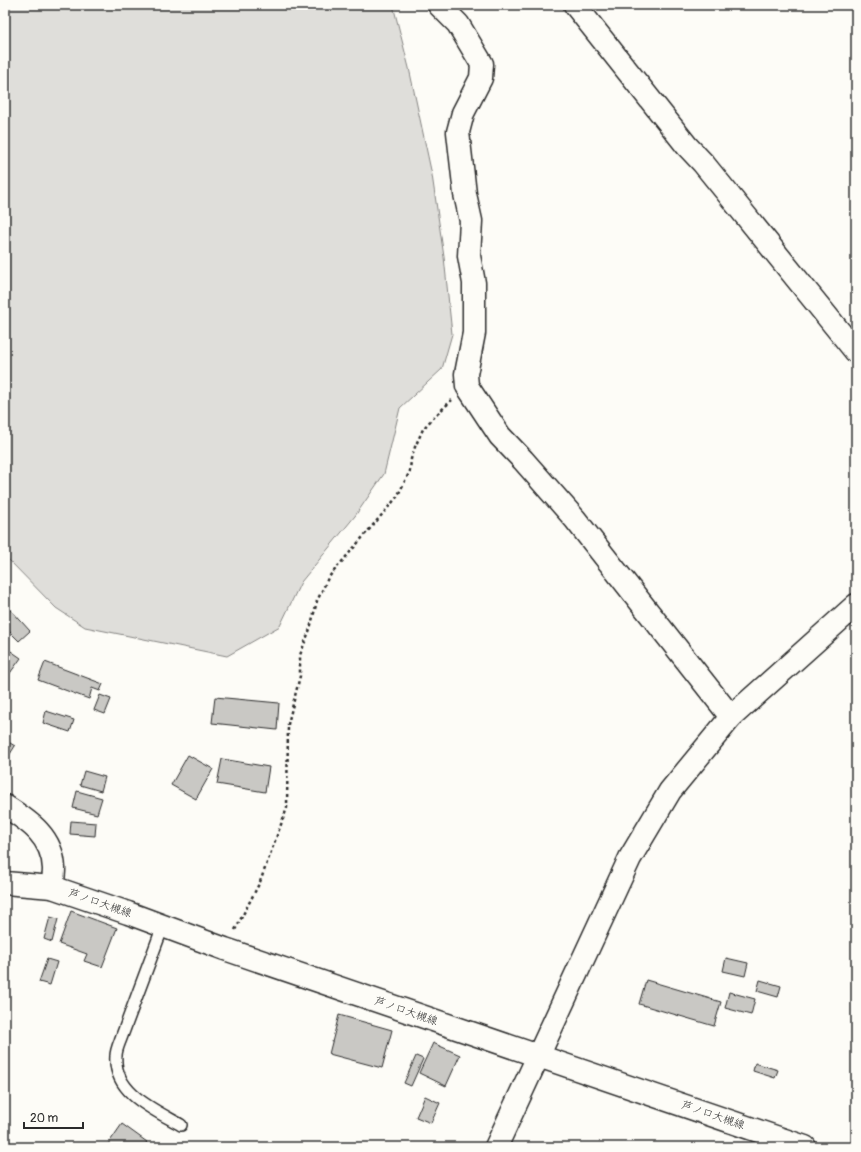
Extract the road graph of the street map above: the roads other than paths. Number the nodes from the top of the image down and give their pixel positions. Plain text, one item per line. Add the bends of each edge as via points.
1 (439, 5) edge
2 (575, 5) edge
3 (856, 352) edge
4 (856, 605) edge
5 (731, 718) junction
6 (5, 806) edge
7 (5, 884) edge
8 (52, 887) junction
9 (163, 926) junction
10 (539, 1056) junction
11 (181, 1125) dead end
12 (496, 1147) edge
13 (805, 1147) edge

1 - 5 street via 458,24 482,64 481,78 458,132 465,194 471,221 469,256 474,282 474,333 466,374 467,386 500,436 575,519
2 - 3 street
4 - 5 street
5 - 10 street via 670,792 630,858
6 - 8 street via 23,817 46,841 54,868
7 - 8 street, 芦ノ口大槻線
8 - 9 street, 芦ノ口大槻線
9 - 10 street, 芦ノ口大槻線
9 - 11 lane via 120,1041 116,1068 126,1088 136,1097
10 - 12 street
10 - 13 street, 芦ノ口大槻線

